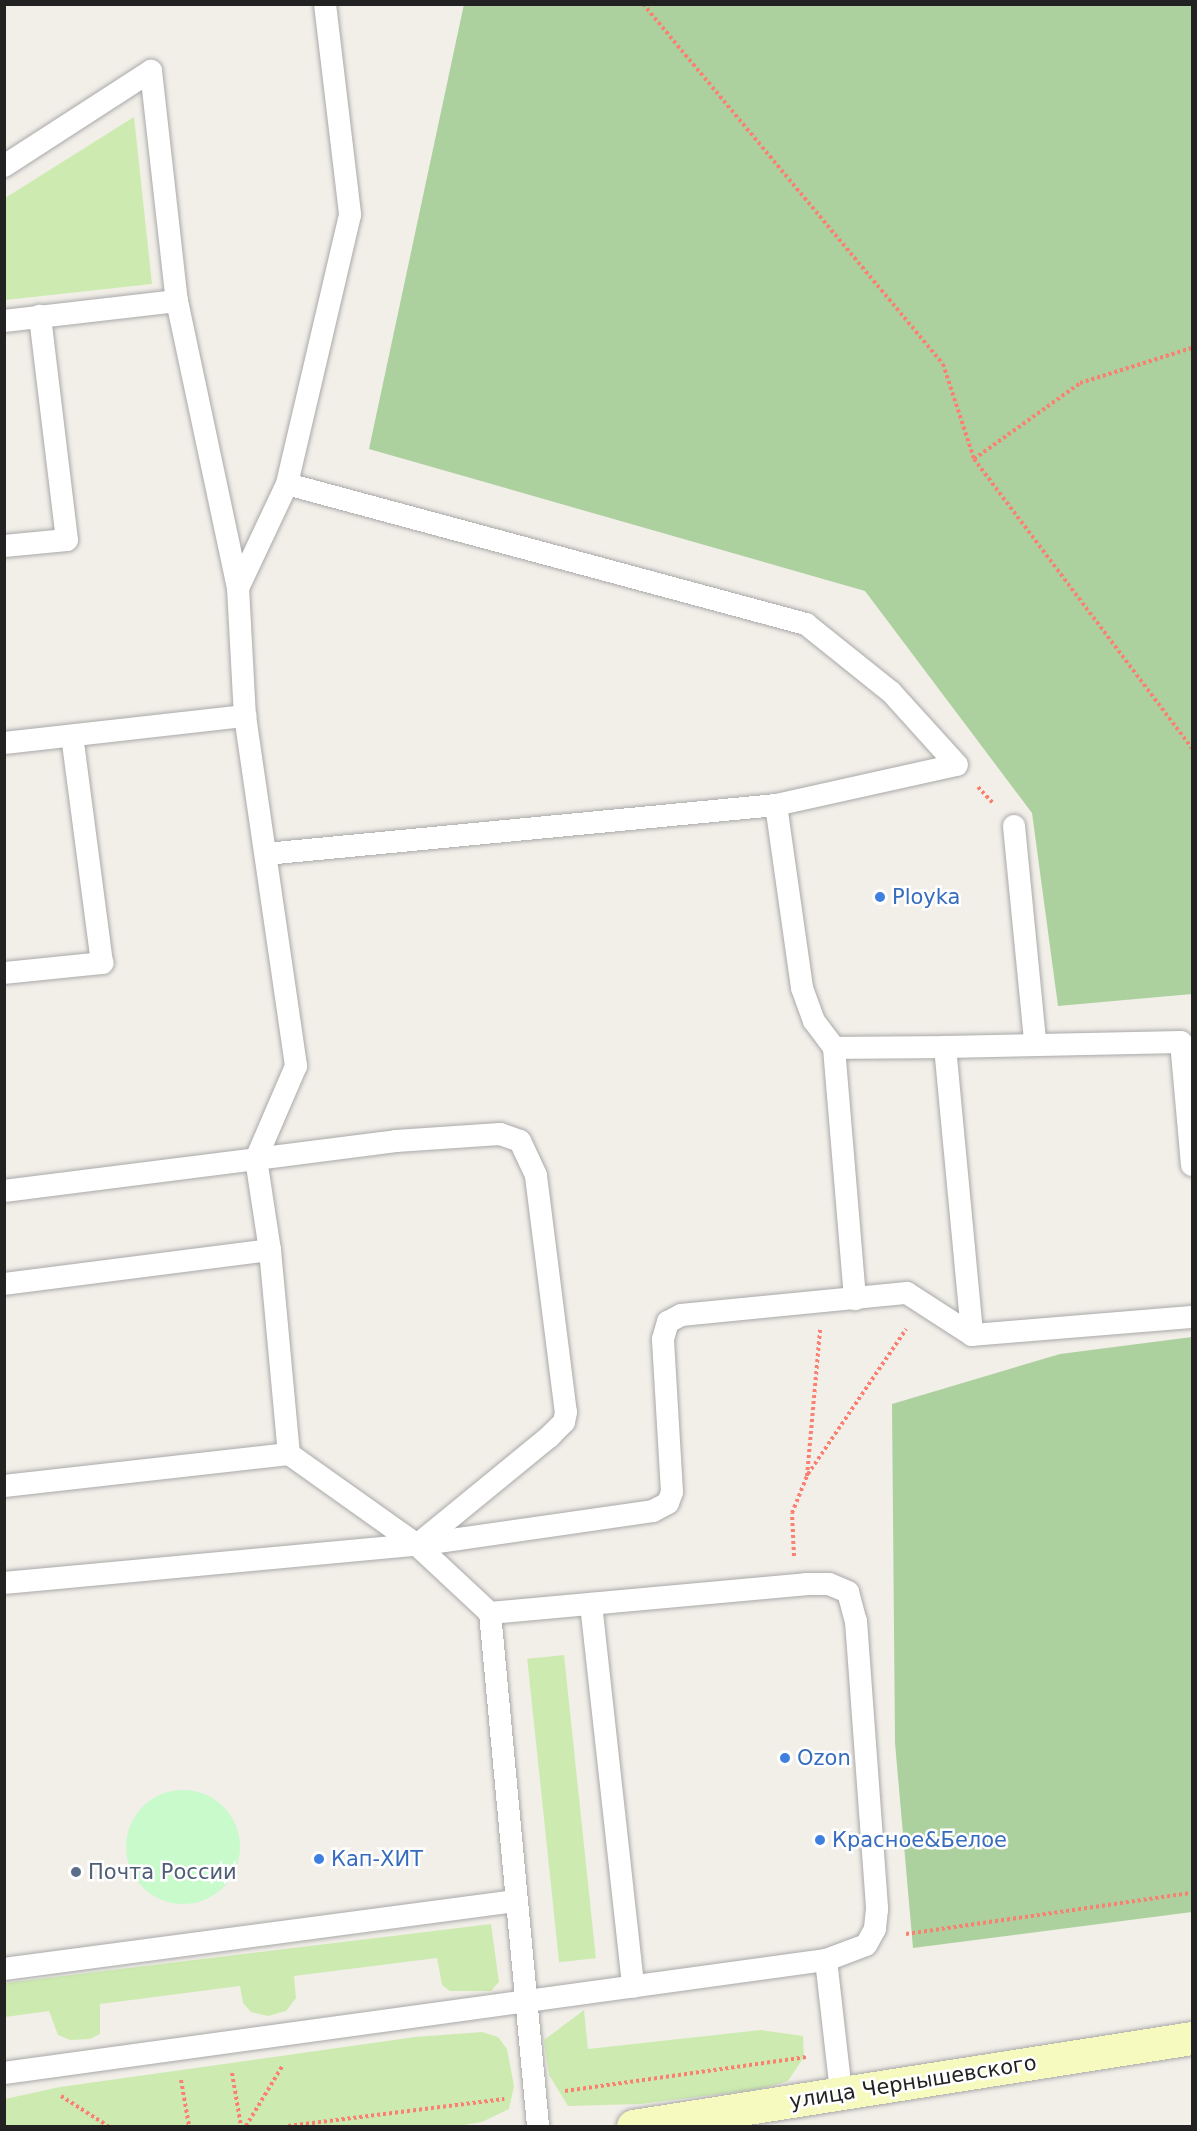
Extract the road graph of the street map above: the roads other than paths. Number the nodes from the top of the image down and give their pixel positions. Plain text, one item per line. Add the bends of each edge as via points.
1 (325, 4) edge
2 (4, 166) edge
3 (177, 301) junction
4 (40, 316) junction
5 (4, 321) edge
6 (287, 484) junction
7 (4, 546) edge
8 (238, 588) junction
9 (245, 716) junction
10 (72, 736) junction
11 (4, 743) edge
12 (776, 805) junction
13 (1014, 826) road end
14 (266, 854) junction
15 (4, 973) edge
16 (1035, 1042) junction
17 (945, 1047) junction
18 (834, 1048) junction
19 (256, 1159) junction
20 (1192, 1165) edge
21 (4, 1191) edge
22 (270, 1250) junction
23 (4, 1284) edge
24 (855, 1299) junction
25 (1192, 1317) edge
26 (972, 1335) junction
27 (289, 1454) junction
28 (4, 1486) edge
29 (417, 1545) junction
30 (4, 1583) edge
31 (591, 1604) junction
32 (490, 1613) junction
33 (515, 1901) junction
34 (826, 1960) junction
35 (4, 1969) edge
36 (633, 1987) junction
37 (525, 2003) junction
38 (1192, 2038) edge
39 (14, 2072) edge
40 (841, 2092) junction
41 (538, 2127) edge
42 (633, 2127) edge

1 - 6 lane via 350,215
2 - 3 lane via 151,71
3 - 4 lane
3 - 8 lane
4 - 5 lane
4 - 7 lane via 67,540
6 - 8 lane
6 - 12 lane via 806,624 891,692 957,765
8 - 9 lane
9 - 10 lane
9 - 14 lane
10 - 11 lane
10 - 15 lane via 102,963
12 - 14 lane
12 - 18 lane via 802,988 814,1022
13 - 16 lane
14 - 19 lane via 296,1066
16 - 17 lane
16 - 20 lane via 1181,1042
17 - 18 lane
17 - 26 lane
18 - 24 lane
19 - 21 lane
19 - 22 lane
19 - 29 lane via 396,1141 500,1134 520,1141 530,1157 536,1176 564,1422
22 - 23 lane
22 - 27 lane
24 - 26 lane via 907,1293
24 - 29 lane via 681,1315 668,1322 663,1339 672,1492 668,1503 653,1512
25 - 26 lane
27 - 28 lane
27 - 29 lane
29 - 30 lane
29 - 32 lane
31 - 32 lane
31 - 34 lane via 796,1584 829,1584 848,1592 854,1606 877,1909 875,1929 869,1940 850,1953
31 - 36 lane
32 - 33 lane
33 - 35 lane
33 - 37 lane
34 - 36 lane
34 - 40 lane
36 - 37 lane
37 - 39 lane
37 - 41 lane
38 - 40 street, улица Чернышевского
40 - 42 street, улица Чернышевского

